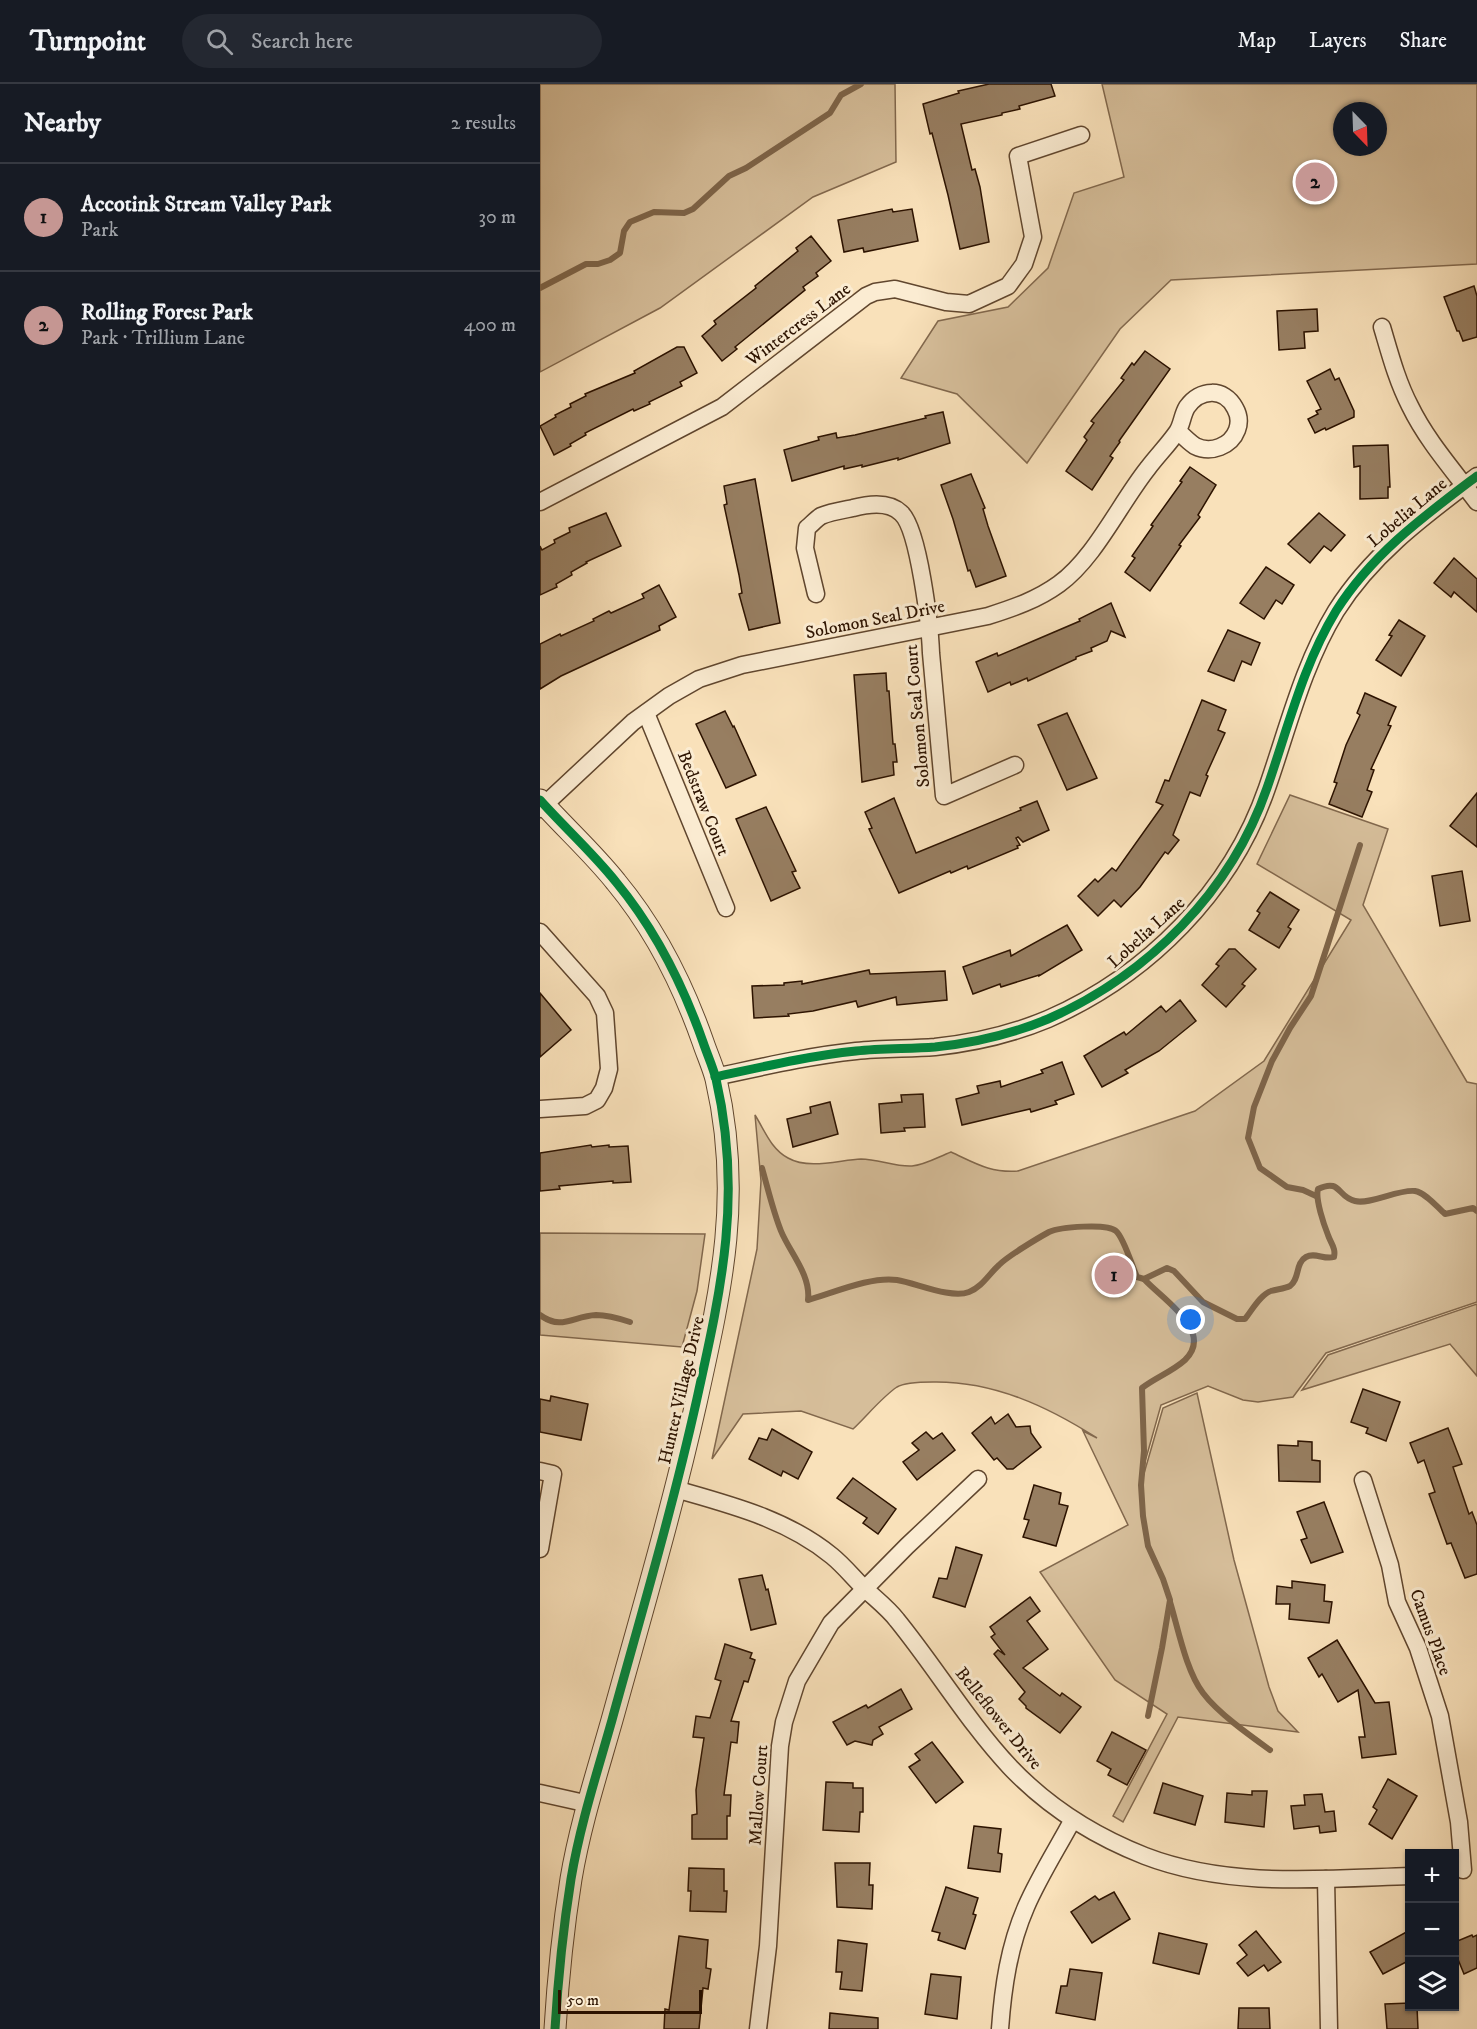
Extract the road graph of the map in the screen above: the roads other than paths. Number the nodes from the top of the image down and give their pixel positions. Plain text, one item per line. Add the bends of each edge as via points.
1 (1081, 135) dead end
2 (1382, 327) dead end
3 (1178, 431) dead end
4 (1471, 481) edge
5 (540, 502) edge
6 (1477, 502) edge
7 (816, 594) dead end
8 (930, 629) junction
9 (646, 713) junction
10 (1015, 765) dead end
11 (542, 805) edge
12 (726, 908) dead end
13 (540, 932) edge
14 (715, 1077) junction
15 (540, 1110) edge
16 (540, 1471) edge
17 (978, 1479) dead end
18 (1363, 1480) dead end
19 (675, 1490) junction
20 (540, 1549) edge
21 (865, 1589) junction
22 (540, 1793) edge
23 (589, 1804) junction
24 (1072, 1821) junction
25 (1465, 1870) edge
26 (1405, 1876) edge
27 (1326, 1879) junction
28 (555, 2029) edge
29 (758, 2029) edge
30 (1000, 2029) edge
31 (1329, 2029) edge

1 - 5 street, Wintercress Lane via 1018,156 1033,237 1024,264 1008,286 969,304 895,289 866,296 722,407
2 - 4 street via 1398,381 1411,408 1430,439
3 - 8 street, Solomon Seal Drive via 1078,566 1060,583 1028,603
4 - 6 street
4 - 14 street, Lobelia Lane via 1392,543 1337,609 1309,663 1249,832 1197,909 1146,960 1080,1004 1010,1032 935,1047 805,1057
7 - 8 street, Solomon Seal Court via 806,548 807,528 821,516 862,506 889,505 903,513 909,527
8 - 9 street, Solomon Seal Drive via 742,665 699,679
8 - 10 street, Solomon Seal Court via 944,796
9 - 11 street, Solomon Seal Drive
9 - 12 street, Bedstraw Court
11 - 14 street, Hunter Village Drive via 618,884 652,932 684,993
13 - 15 street via 597,996 605,1013 609,1069 597,1100 585,1106
14 - 19 street, Hunter Village Drive via 727,1145 728,1229 718,1304
16 - 20 street via 553,1474
17 - 21 street, Mallow Court
18 - 25 street, Camus Place via 1390,1565 1397,1602 1418,1648 1440,1716
19 - 21 street, Belleflower Drive via 743,1508 778,1523 833,1557
19 - 23 street, Hunter Village Drive
21 - 24 street, Belleflower Drive via 896,1618 1010,1767
21 - 29 street, Mallow Court via 831,1623 816,1646 797,1681 784,1722
22 - 23 street
23 - 28 street, Hunter Village Drive via 572,1877
24 - 27 street, Belleflower Drive via 1146,1857 1188,1869 1231,1876
24 - 30 street via 1027,1906 1014,1940 1006,1971
26 - 27 street, Belleflower Drive
27 - 31 street

